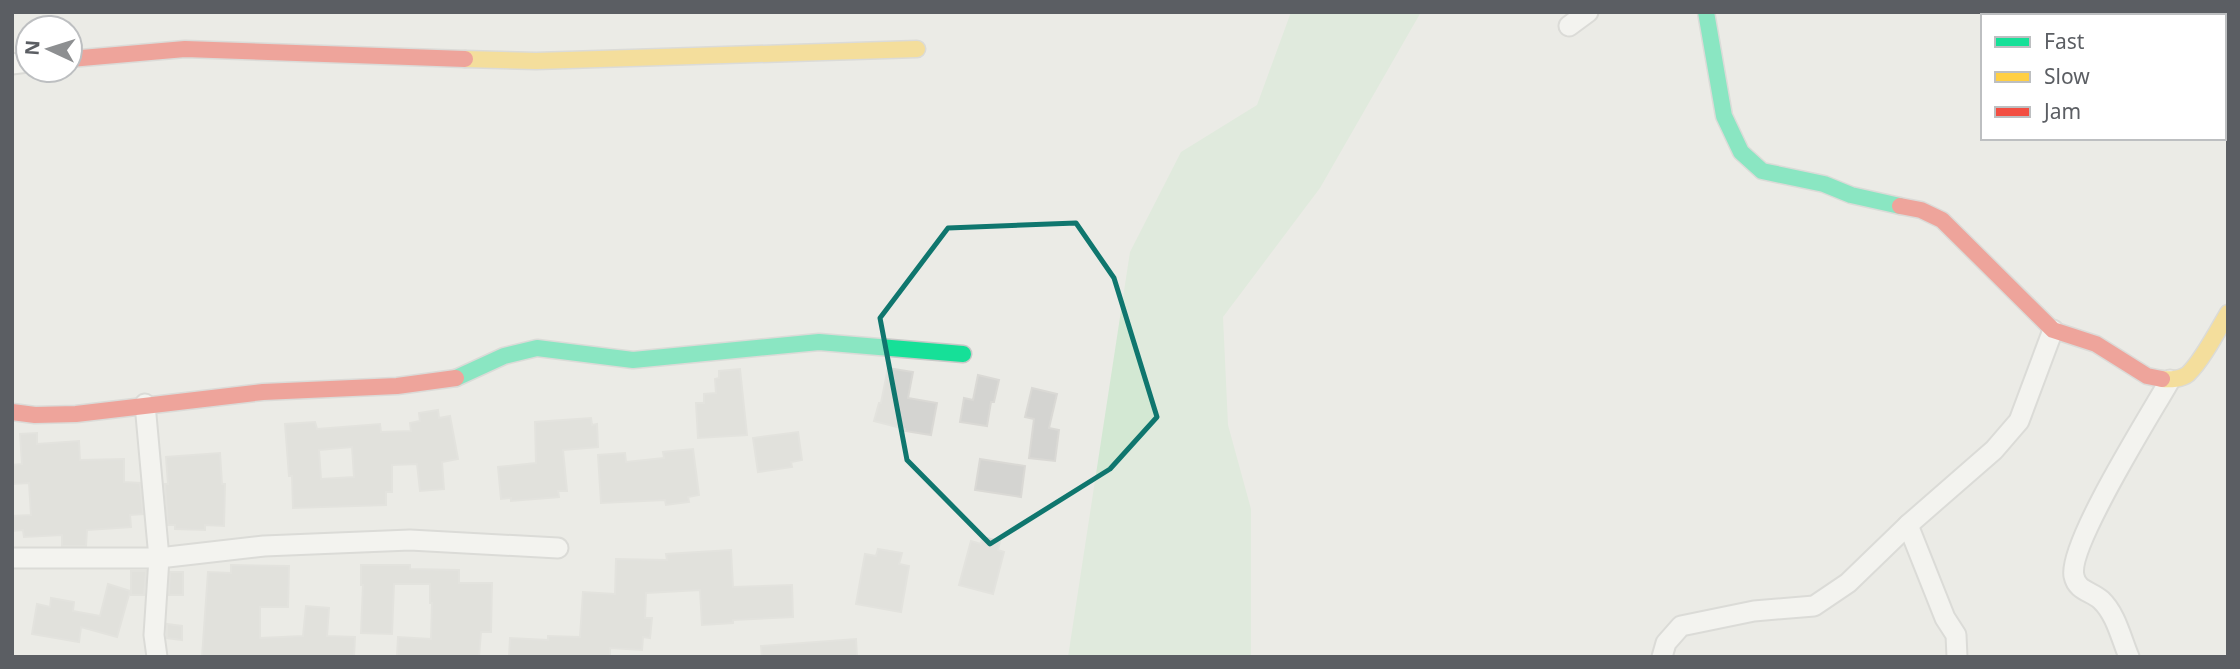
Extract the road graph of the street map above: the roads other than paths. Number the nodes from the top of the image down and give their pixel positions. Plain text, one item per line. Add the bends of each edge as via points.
1 (1588, 12) edge
2 (1706, 12) edge
3 (1569, 26) dead end
4 (917, 49) dead end
5 (84, 58) edge
6 (2228, 313) edge
7 (2053, 330) junction
8 (963, 354) dead end
9 (2170, 380) junction
10 (145, 404) junction
11 (12, 412) edge
12 (1908, 525) junction
13 (558, 548) dead end
14 (12, 558) edge
15 (159, 558) junction
16 (157, 657) edge
17 (1661, 657) edge
18 (1957, 657) edge
19 (2129, 657) edge

1 - 3 street
2 - 7 street via 1724,116 1741,152 1762,171 1921,210 1942,220
4 - 5 street via 536,61 185,49
6 - 9 street via 2187,375
7 - 9 street via 2096,344 2147,376
7 - 12 street via 2019,421 1994,450
8 - 10 street via 820,342 633,360 537,348 504,356 460,377 397,387
9 - 19 street via 2088,524 2075,562 2074,576 2083,591 2100,599 2113,616
10 - 11 street via 76,414
10 - 15 street
12 - 17 street via 1848,583 1814,606 1754,611 1681,626
12 - 18 street via 1955,635
13 - 15 street via 410,540 264,546
14 - 15 street
15 - 16 street

